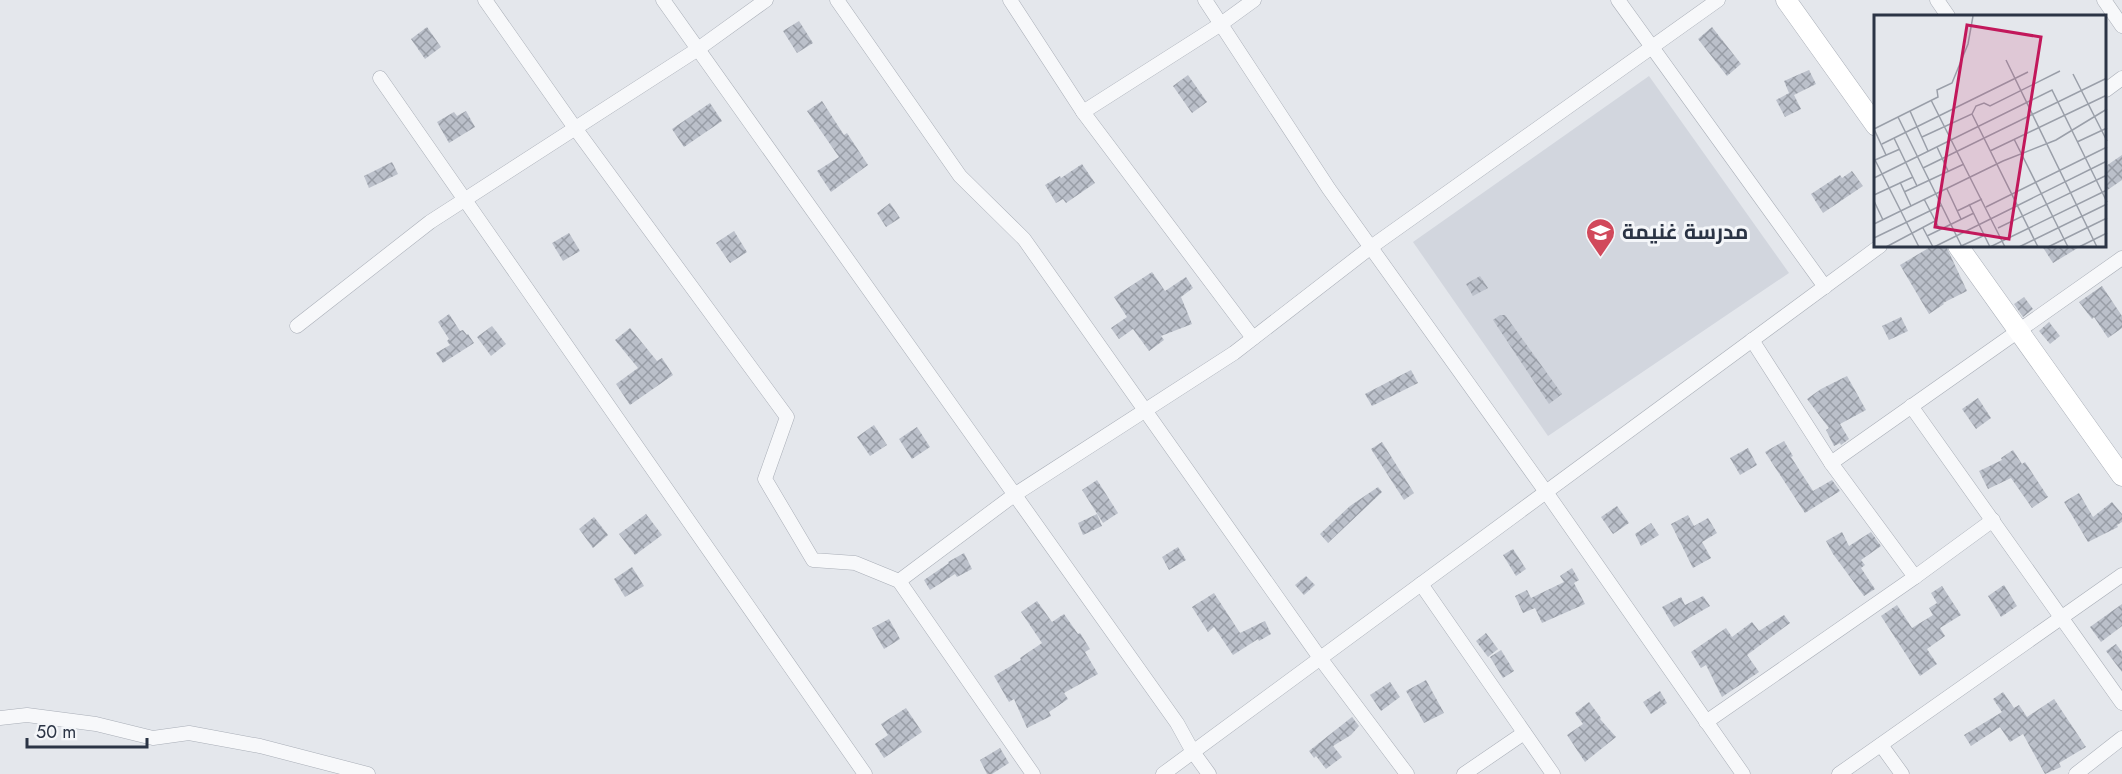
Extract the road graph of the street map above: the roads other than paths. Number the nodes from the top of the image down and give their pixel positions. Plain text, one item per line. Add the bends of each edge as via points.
1 (485, 0) edge
2 (663, 0) edge
3 (766, 0) edge
4 (837, 0) edge
5 (1010, 0) edge
6 (1205, 0) edge
7 (1254, 0) edge
8 (1618, 0) edge
9 (1718, 0) edge
10 (1786, 0) edge
11 (1937, 0) edge
12 (2104, 0) edge
13 (1947, 15) edge
14 (1221, 24) junction
15 (2122, 26) edge
16 (1651, 48) junction
17 (698, 49) junction
18 (380, 78) dead end
19 (2122, 78) edge
20 (2107, 89) edge
21 (1083, 112) junction
22 (1874, 123) edge
23 (575, 128) junction
24 (464, 200) junction
25 (1371, 247) junction
26 (1877, 248) edge
27 (1959, 248) edge
28 (2122, 258) edge
29 (1825, 286) junction
30 (297, 326) dead end
31 (2018, 331) junction
32 (1253, 338) junction
33 (1752, 340) junction
34 (1911, 406) junction
35 (1144, 411) junction
36 (1831, 463) junction
37 (2122, 476) edge
38 (1546, 492) junction
39 (1014, 495) junction
40 (1993, 520) junction
41 (2122, 575) edge
42 (1915, 577) junction
43 (899, 581) junction
44 (1421, 584) junction
45 (2062, 617) junction
46 (1320, 658) junction
47 (2122, 703) edge
48 (0, 718) edge
49 (1706, 722) junction
50 (1524, 733) junction
51 (2122, 738) edge
52 (1881, 745) junction
53 (1193, 752) junction
54 (368, 774) edge
55 (865, 774) edge
56 (1033, 774) edge
57 (1163, 774) edge
58 (1209, 774) edge
59 (1407, 774) edge
60 (1464, 774) edge
61 (1553, 774) edge
62 (1743, 774) edge
63 (1839, 774) edge
64 (1902, 774) edge
65 (2076, 774) edge

1 - 23 street
2 - 17 street
3 - 17 street
4 - 35 street via 960,176 1024,239
5 - 21 street
6 - 14 street
7 - 14 street
8 - 16 street
9 - 16 street
10 - 22 street
11 - 13 street
12 - 15 street
14 - 21 street
14 - 25 street
16 - 25 street
16 - 29 street
17 - 23 street
17 - 39 street
18 - 24 street
19 - 20 street
21 - 32 street
23 - 24 street
23 - 43 street via 788,417 765,479 813,560 855,563
24 - 30 street
24 - 55 street
25 - 32 street
25 - 38 street
26 - 29 street
27 - 31 street
28 - 31 street
29 - 33 street
31 - 34 street
31 - 37 street
32 - 35 street
33 - 36 street
33 - 38 street
34 - 36 street
34 - 40 street
35 - 39 street
35 - 46 street
36 - 42 street
38 - 44 street
38 - 49 street
39 - 43 street
39 - 53 street via 1177,723
40 - 42 street
40 - 45 street
41 - 45 street
42 - 49 street
43 - 56 street
44 - 46 street
44 - 50 street
45 - 47 street
45 - 52 street
46 - 53 street
46 - 59 street
48 - 54 street via 27,715 84,722 153,738 189,733 260,746
49 - 62 street
50 - 60 street
50 - 61 street
51 - 65 street
52 - 63 street
52 - 64 street
53 - 57 street
53 - 58 street

